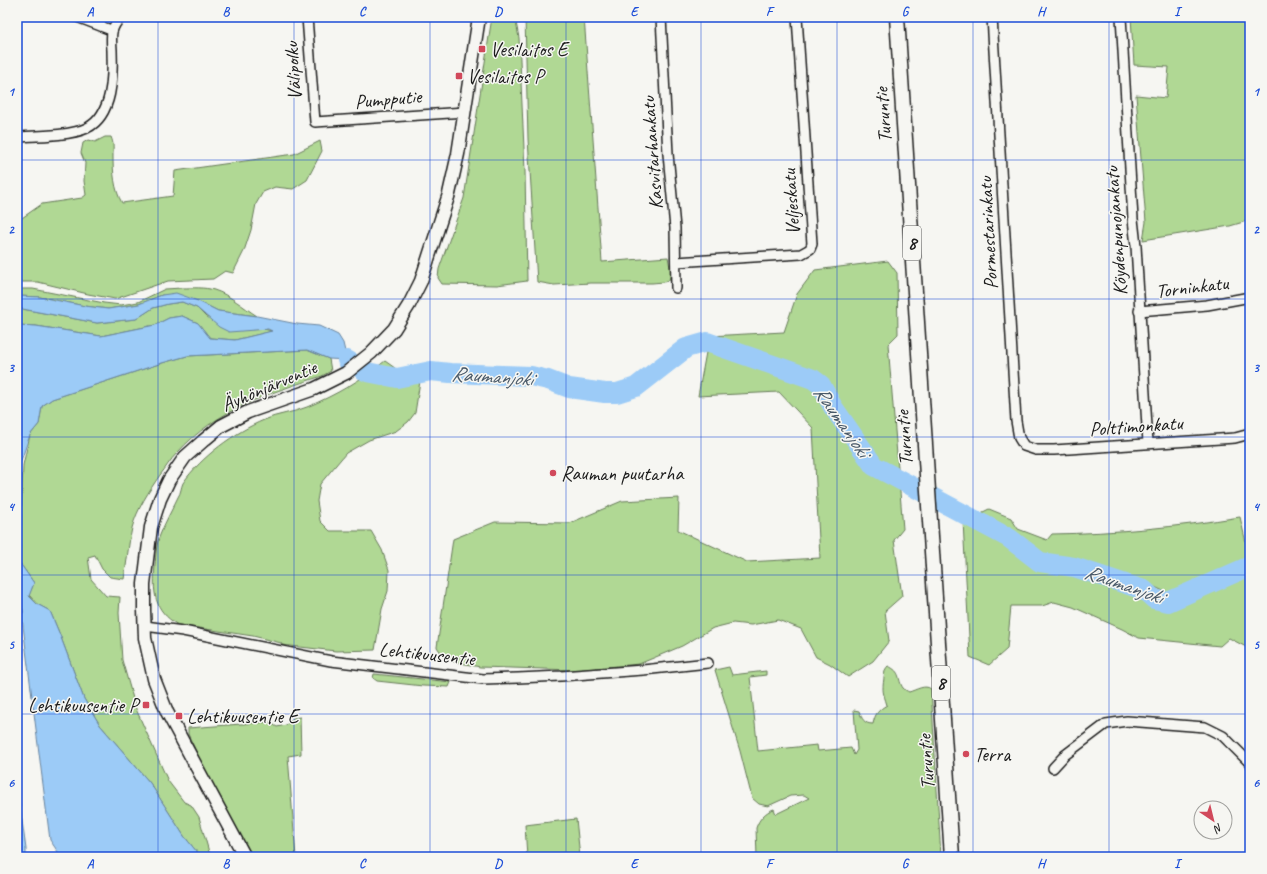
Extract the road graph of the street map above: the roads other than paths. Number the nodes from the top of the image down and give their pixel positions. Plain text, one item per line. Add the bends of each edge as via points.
1 (77, 17) edge
2 (121, 17) edge
3 (307, 17) edge
4 (479, 17) edge
5 (661, 17) edge
6 (797, 17) edge
7 (897, 17) edge
8 (992, 17) edge
9 (1121, 17) edge
10 (111, 30) junction
11 (465, 112) junction
12 (315, 122) joint
13 (17, 137) edge
14 (676, 262) junction
15 (676, 288) dead end
16 (1250, 297) edge
17 (1139, 311) junction
18 (1250, 434) edge
19 (1148, 444) junction
20 (1024, 446) joint
21 (145, 626) junction
22 (708, 663) dead end
23 (1250, 763) edge
24 (1052, 768) dead end
25 (245, 857) edge
26 (952, 857) edge

1 - 10 street
2 - 10 street
3 - 12 street, Välipolku
4 - 11 main road, Äyhönjärventie
5 - 14 street, Kasvitarhankatu
6 - 14 street, Veljeskatu via 812,244 810,249 801,254
7 - 26 highway, Turuntie / 8
8 - 20 street, Pormestarinkatu via 1016,421 1019,438
9 - 17 street, Köydenpunojankatu
10 - 13 street via 113,69 106,107 100,118 87,128 73,132
11 - 12 street, Pumpputie
11 - 21 main road, Äyhönjärventie via 449,194 421,281 394,329 372,353 346,373 314,389 248,412 222,426 185,458 169,480 151,527 144,584
14 - 15 street, Kasvitarhankatu
16 - 17 street, Torninkatu via 1207,305
17 - 19 street, Köydenpunojankatu
18 - 19 street, Polttimonkatu via 1235,438
19 - 20 street, Polttimonkatu via 1054,450 1036,450
21 - 22 street, Lehtikuusentie via 183,631 331,661 483,678 554,676
21 - 25 main road, Äyhönjärventie via 154,679 167,712
23 - 24 street via 1223,736 1205,727 1127,721 1106,724

